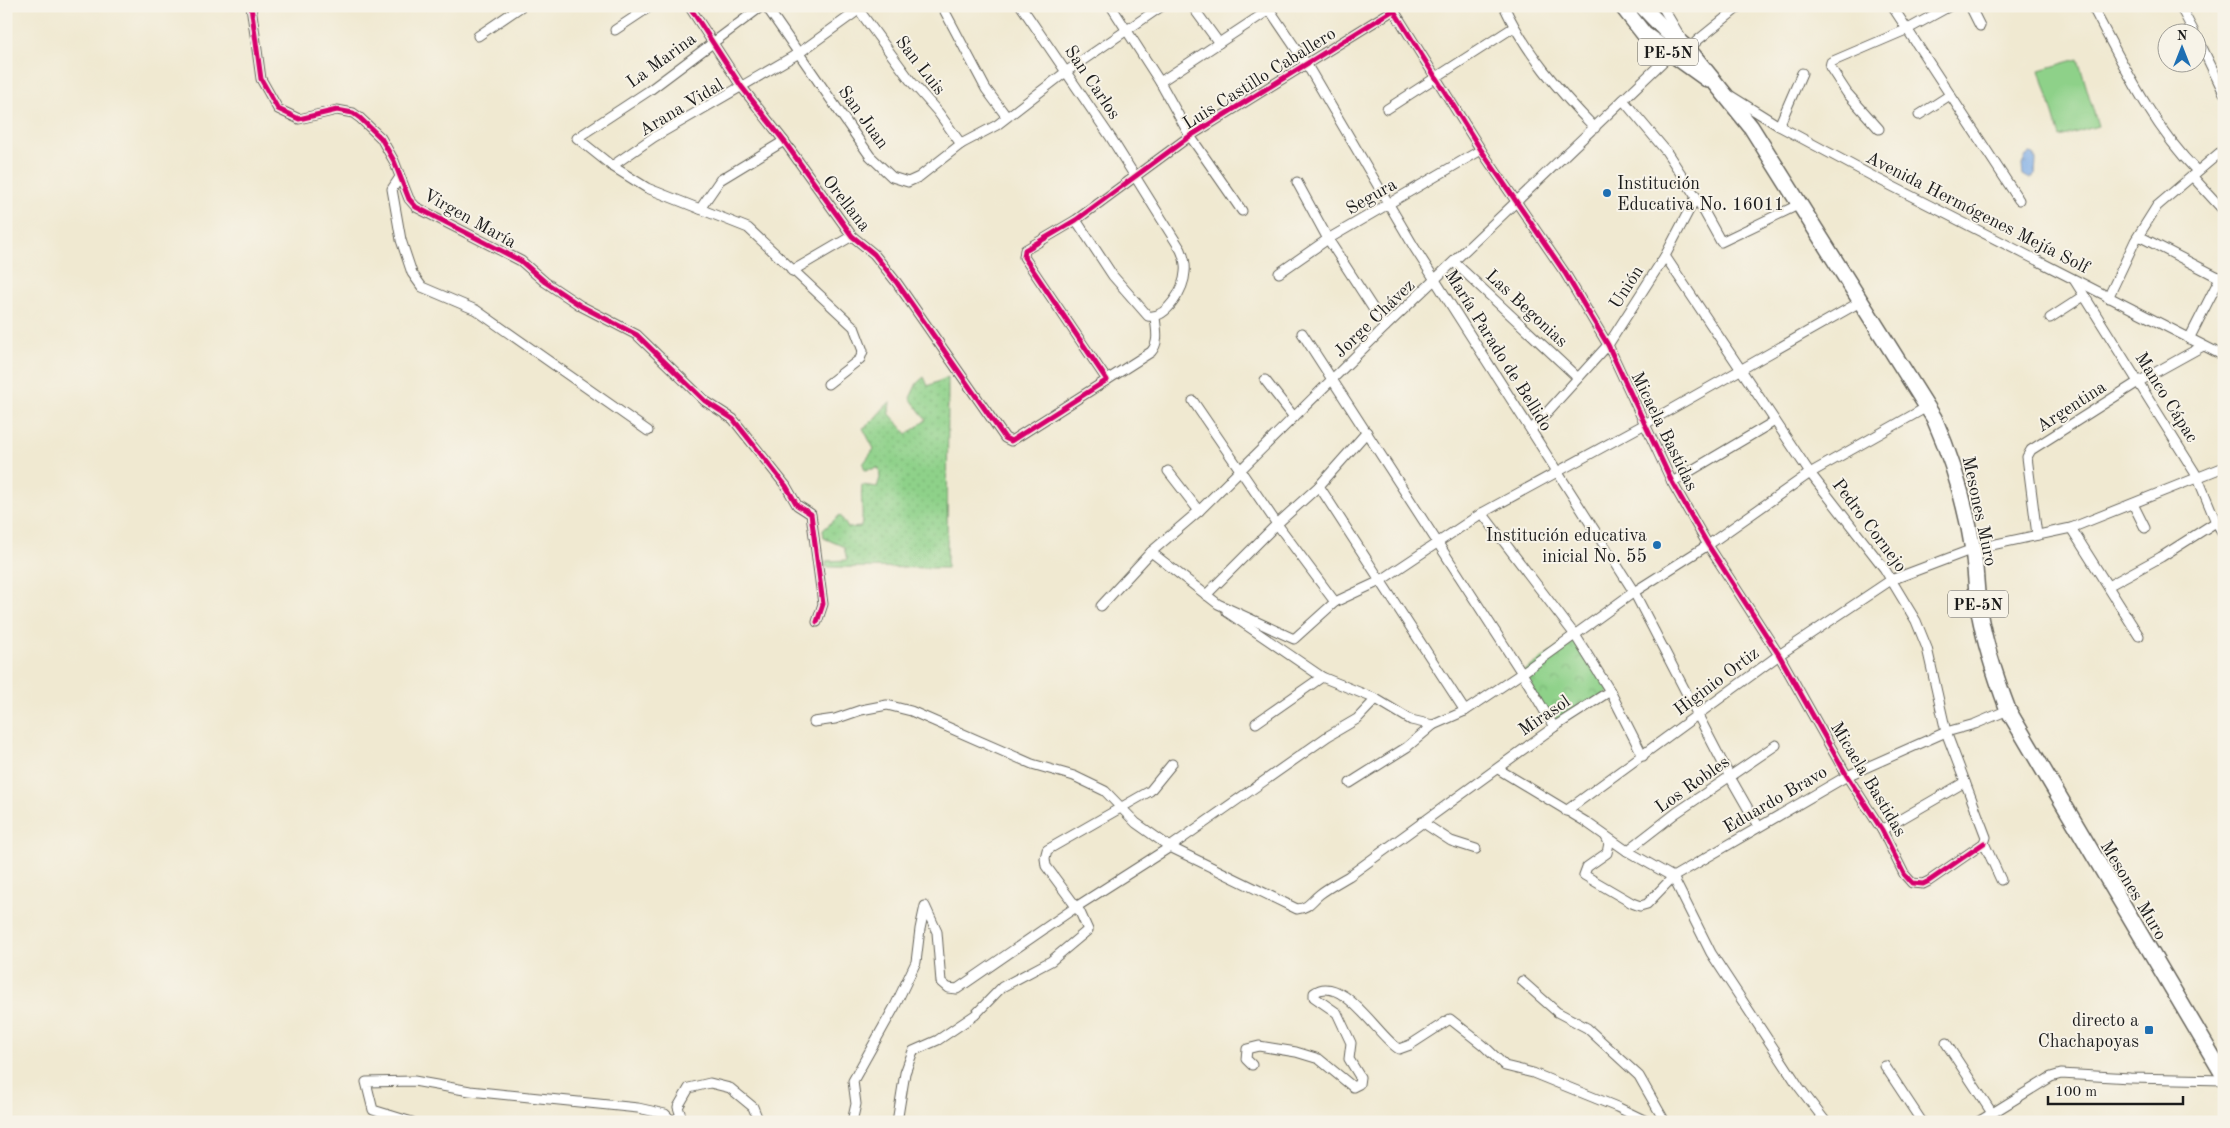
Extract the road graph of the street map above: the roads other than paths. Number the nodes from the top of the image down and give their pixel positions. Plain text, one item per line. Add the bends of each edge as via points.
1 (251, 6) edge
2 (522, 6) edge
3 (651, 6) edge
4 (689, 6) edge
5 (764, 6) edge
6 (942, 6) edge
7 (1021, 6) edge
8 (1111, 6) edge
9 (1162, 6) edge
10 (1192, 6) edge
11 (1504, 6) edge
12 (1622, 6) edge
13 (1642, 6) edge
14 (1662, 6) edge
15 (1740, 6) edge
16 (1892, 6) edge
17 (1950, 6) edge
18 (1970, 6) edge
19 (2092, 6) edge
20 (2180, 6) edge
21 (860, 7) edge
22 (1270, 8) edge
23 (1395, 8) edge
24 (2189, 22) edge
25 (1980, 26) dead end
26 (1514, 27) junction
27 (1908, 29) junction
28 (615, 30) dead end
29 (1127, 31) junction
30 (478, 36) dead end
31 (713, 43) junction
32 (1219, 43) junction
33 (799, 53) junction
34 (1680, 55) junction
35 (2208, 60) edge
36 (1307, 65) junction
37 (1067, 71) junction
38 (1802, 73) dead end
39 (1435, 77) junction
40 (1160, 82) junction
41 (741, 86) junction
42 (1722, 89) junction
43 (2224, 93) edge
44 (1950, 94) junction
45 (1623, 100) junction
46 (1387, 109) dead end
47 (1919, 115) dead end
48 (1006, 116) junction
49 (1779, 126) junction
50 (1595, 128) junction
51 (1879, 129) dead end
52 (1190, 136) junction
53 (784, 141) junction
54 (961, 144) junction
55 (2224, 148) edge
56 (1481, 150) junction
57 (612, 166) junction
58 (2195, 174) junction
59 (400, 177) junction
60 (1135, 178) junction
61 (1297, 182) dead end
62 (1696, 197) junction
63 (2019, 200) dead end
64 (1516, 202) junction
65 (1390, 203) junction
66 (1798, 205) junction
67 (700, 209) junction
68 (1242, 211) dead end
69 (2224, 211) edge
70 (1076, 220) junction
71 (852, 236) junction
72 (2139, 236) junction
73 (1328, 239) junction
74 (1665, 256) junction
75 (1454, 262) junction
76 (792, 271) junction
77 (1279, 273) dead end
78 (2222, 277) edge
79 (1436, 280) junction
80 (2075, 280) junction
81 (2084, 296) junction
82 (2108, 298) junction
83 (1860, 302) junction
84 (1154, 317) junction
85 (2050, 318) dead end
86 (1386, 327) junction
87 (1302, 333) dead end
88 (2189, 339) junction
89 (1608, 345) junction
90 (2203, 346) junction
91 (2224, 356) edge
92 (1741, 369) junction
93 (1578, 378) junction
94 (1107, 380) junction
95 (1265, 380) dead end
96 (1333, 380) junction
97 (2138, 382) junction
98 (828, 384) dead end
99 (1194, 401) dead end
100 (1927, 407) junction
101 (1294, 417) junction
102 (1775, 421) junction
103 (1645, 424) junction
104 (1531, 430) junction
105 (648, 431) dead end
106 (1367, 432) junction
107 (2224, 467) edge
108 (1240, 470) junction
109 (1168, 471) dead end
110 (1558, 472) junction
111 (1810, 472) junction
112 (2197, 476) junction
113 (1672, 482) junction
114 (1319, 486) junction
115 (2133, 504) junction
116 (1199, 511) junction
117 (1482, 513) junction
118 (2216, 522) junction
119 (1277, 524) junction
120 (2071, 528) junction
121 (2145, 528) dead end
122 (2037, 534) junction
123 (2224, 535) edge
124 (1436, 542) junction
125 (1708, 545) junction
126 (1973, 549) junction
127 (1151, 552) junction
128 (1892, 580) junction
129 (1380, 581) junction
130 (2108, 586) junction
131 (1634, 592) junction
132 (1206, 595) junction
133 (1335, 602) junction
134 (1218, 604) junction
135 (1101, 606) dead end
136 (817, 622) dead end
137 (1576, 635) junction
138 (2139, 636) dead end
139 (1779, 655) junction
140 (1522, 672) junction
141 (1322, 677) junction
142 (1610, 691) junction
143 (1376, 700) junction
144 (1465, 710) junction
145 (2008, 710) junction
146 (1698, 715) junction
147 (814, 722) dead end
148 (1256, 723) dead end
149 (1433, 725) junction
150 (1554, 727) junction
151 (1946, 732) junction
152 (1776, 745) dead end
153 (1643, 756) junction
154 (1172, 764) dead end
155 (1498, 768) junction
156 (1847, 776) junction
157 (1730, 777) junction
158 (1965, 782) junction
159 (1350, 783) dead end
160 (1121, 806) junction
161 (1566, 811) junction
162 (1422, 822) junction
163 (1758, 826) junction
164 (1882, 830) junction
165 (1606, 837) junction
166 (1984, 843) junction
167 (1170, 847) junction
168 (1476, 848) dead end
169 (1627, 851) junction
170 (1673, 877) junction
171 (2001, 880) dead end
172 (1076, 906) junction
173 (1522, 981) dead end
174 (1946, 1043) dead end
175 (1252, 1065) dead end
176 (1885, 1066) dead end
177 (2224, 1076) edge
178 (2224, 1080) edge
179 (1992, 1113) junction
180 (412, 1122) edge
181 (759, 1122) edge
182 (852, 1122) edge
183 (897, 1122) edge
184 (1648, 1122) edge
185 (1665, 1122) edge
186 (1826, 1122) edge
187 (1922, 1122) edge
188 (1978, 1122) edge

1 - 59 street, Virgen María via 261,79 278,109 299,119 337,110 353,113 381,138
2 - 30 street
3 - 28 street
4 - 31 street, Orellana
5 - 31 street, La Marina
5 - 33 street, San Juan
6 - 48 street via 986,89
7 - 37 street, San Carlos
8 - 29 street
9 - 29 street, San Juan
10 - 32 street
11 - 26 street
12 - 34 highway, PE-5N via 1644,34
13 - 34 highway, PE-5N via 1666,31
14 - 34 street
15 - 34 street, Jorge Chávez
16 - 27 street
17 - 27 street
18 - 25 street
19 - 58 street via 2132,80
20 - 24 street
21 - 33 street, Arana Vidal
21 - 54 street, San Luis via 910,80
22 - 32 street
22 - 36 street, María Parado de Bellido
23 - 36 street, Luis Castillo Caballero
23 - 39 street, Micaela Bastidas
26 - 39 street
26 - 50 street via 1561,94
27 - 44 street
27 - 51 street via 1831,62 1830,67 1848,93
29 - 37 street, San Juan
29 - 40 street
31 - 41 street, Orellana
31 - 57 street, La Marina via 577,138
32 - 40 street
33 - 41 street, Arana Vidal
33 - 54 street, San Juan via 870,156 892,177 908,182 919,177
34 - 42 highway, PE-5N
34 - 45 street, Jorge Chávez
35 - 43 street
36 - 52 street, Luis Castillo Caballero
36 - 65 street, María Parado de Bellido
37 - 48 street, San Juan
37 - 60 street, San Carlos
38 - 49 street
39 - 46 street
39 - 56 street, Micaela Bastidas
40 - 52 street
41 - 53 street, Orellana
41 - 57 street, Arana Vidal
42 - 49 street, Avenida Hermógenes Mejía Solf
42 - 66 highway, Mesones Muro / PE-5N via 1751,127
44 - 47 street
44 - 63 street
45 - 50 street, Jorge Chávez
45 - 62 street via 1666,151
48 - 54 street, San Juan via 992,128
49 - 80 street, Avenida Hermógenes Mejía Solf
50 - 64 street, Jorge Chávez
52 - 60 street, Luis Castillo Caballero
52 - 68 street
53 - 67 street via 720,180
53 - 71 street, Orellana
55 - 58 street
56 - 64 street, Micaela Bastidas
56 - 65 street, Segura
57 - 67 street via 647,188
58 - 69 street
58 - 72 street via 2157,206
59 - 105 street via 392,189 401,240 412,273 422,287 476,310
59 - 136 street, Virgen María via 416,207 521,261 581,306 636,335 705,402 732,419 786,486 797,505 812,514 823,604
60 - 70 street, Luis Castillo Caballero
60 - 84 street, San Carlos via 1185,260 1180,292 1161,314
61 - 73 street
62 - 66 street via 1721,242
62 - 74 street, Unión
64 - 75 street, Jorge Chávez
64 - 89 street, Micaela Bastidas via 1565,273
65 - 73 street, Segura
65 - 79 street, María Parado de Bellido
66 - 83 highway, Mesones Muro / PE-5N
67 - 76 street via 748,228
70 - 84 street via 1113,276 1148,316
70 - 94 street, Luis Castillo Caballero via 1025,250 1024,257
71 - 76 street
71 - 94 street, Orellana via 874,254 897,283 1005,438 1011,440
72 - 78 street
72 - 82 street
73 - 77 street, Segura
73 - 86 street
74 - 89 street, Unión
74 - 92 street, Pedro Cornejo
75 - 79 street, Jorge Chávez
75 - 93 street, Las Begonias
76 - 98 street via 854,327 860,341 863,351 860,359
78 - 88 street
79 - 86 street, Jorge Chávez
79 - 104 street, María Parado de Bellido
80 - 81 street, Manco Cápac
80 - 82 street, Avenida Hermógenes Mejía Solf
81 - 85 street
81 - 97 street, Manco Cápac
82 - 88 street, Avenida Hermógenes Mejía Solf
83 - 92 street
83 - 100 highway, Mesones Muro / PE-5N
84 - 94 street via 1155,347
86 - 96 street, Jorge Chávez
87 - 96 street
88 - 90 street, Avenida Hermógenes Mejía Solf
89 - 93 street, Unión
89 - 103 street, Micaela Bastidas
90 - 91 street, Avenida Hermógenes Mejía Solf
90 - 97 street, Argentina
92 - 102 street, Pedro Cornejo
92 - 103 street
93 - 104 street, Unión
95 - 101 street
96 - 101 street, Jorge Chávez
96 - 106 street
97 - 112 street, Manco Cápac
97 - 122 street, Argentina via 2031,450 2027,457
99 - 108 street
100 - 111 street
100 - 126 highway, Mesones Muro / PE-5N via 1953,466
101 - 108 street, Jorge Chávez
102 - 111 street, Pedro Cornejo
102 - 113 street
103 - 110 street
103 - 113 street, Micaela Bastidas
104 - 110 street, María Parado de Bellido
106 - 114 street
106 - 124 street
107 - 112 street, Higinio Ortiz
108 - 116 street, Jorge Chávez
108 - 119 street
109 - 116 street
110 - 117 street
110 - 131 street, María Parado de Bellido
111 - 125 street
111 - 128 street, Pedro Cornejo
112 - 115 street, Higinio Ortiz
112 - 118 street, Manco Cápac
113 - 125 street, Micaela Bastidas
114 - 119 street
114 - 129 street
115 - 120 street, Higinio Ortiz
115 - 121 street
116 - 127 street, Jorge Chávez
117 - 124 street
117 - 137 street
118 - 123 street, Manco Cápac
118 - 130 street
119 - 132 street
119 - 133 street
120 - 122 street, Higinio Ortiz
120 - 130 street
122 - 126 street, Higinio Ortiz
124 - 129 street
124 - 140 street
125 - 131 street
125 - 139 street, Micaela Bastidas
126 - 128 street, Higinio Ortiz
126 - 145 highway, Mesones Muro / PE-5N via 1986,643
127 - 132 street
127 - 135 street, Jorge Chávez
128 - 139 street, Higinio Ortiz
128 - 151 street, Pedro Cornejo via 1916,621 1927,648
129 - 133 street
129 - 144 street
130 - 138 street
131 - 137 street
131 - 146 street, María Parado de Bellido
132 - 134 street
133 - 134 street via 1294,639
134 - 141 street
137 - 140 street
137 - 142 street
139 - 146 street, Higinio Ortiz
139 - 156 street, Micaela Bastidas
140 - 144 street
140 - 150 street
141 - 143 street
141 - 148 street
142 - 150 street, Mirasol
142 - 153 street
143 - 149 street via 1411,720
143 - 167 street via 1357,719
144 - 149 street
145 - 151 street, Eduardo Bravo
145 - 177 highway, Mesones Muro / PE-5N
146 - 153 street, Higinio Ortiz
146 - 157 street, María Parado de Bellido
147 - 160 street, Mirasol via 835,720 887,705 911,710 1032,764 1074,776 1104,791
149 - 159 street
150 - 155 street, Mirasol
151 - 156 street, Eduardo Bravo
151 - 158 street, Pedro Cornejo
152 - 157 street, Los Robles
153 - 161 street, Higinio Ortiz
154 - 160 street via 1150,791
155 - 161 street
155 - 162 street, Mirasol
156 - 163 street, Eduardo Bravo
156 - 164 street, Micaela Bastidas
157 - 163 street, María Parado de Bellido
157 - 169 street, Los Robles
158 - 164 street
158 - 166 street, Pedro Cornejo via 1986,837
160 - 167 street, Mirasol via 1136,823
160 - 172 street via 1047,850 1046,866
161 - 165 street
162 - 167 street, Mirasol via 1319,894 1312,903 1296,909
162 - 168 street via 1451,841
163 - 170 street, Eduardo Bravo
164 - 166 street, Micaela Bastidas via 1904,874 1912,883 1929,881
165 - 169 street
165 - 170 street, Eduardo Bravo via 1609,849 1587,867 1584,875 1589,878 1640,906 1647,904
166 - 171 street, Pedro Cornejo
167 - 172 street
169 - 170 street
170 - 186 street via 1711,953
172 - 182 street via 966,985 952,990 941,982 937,932 925,906 916,962 853,1081 856,1104
172 - 183 street via 1088,930 1051,961 1002,987 975,1015 938,1040 913,1051 905,1073
173 - 185 street via 1557,1012 1587,1028 1639,1076
174 - 179 street
175 - 184 street via 1246,1059 1247,1049 1259,1046 1296,1052 1319,1059 1353,1086 1359,1084 1360,1077 1349,1060 1351,1043 1337,1013 1314,997 1319,989 1329,989 1360,1008 1399,1050 1450,1019 1505,1066 1533,1073
176 - 187 street
178 - 179 street via 2061,1074 2050,1077
179 - 188 street
180 - 181 street via 373,1110 366,1082 414,1081 470,1091 638,1108 665,1114 672,1121 681,1116 678,1107 689,1088 710,1083 730,1088 753,1107

